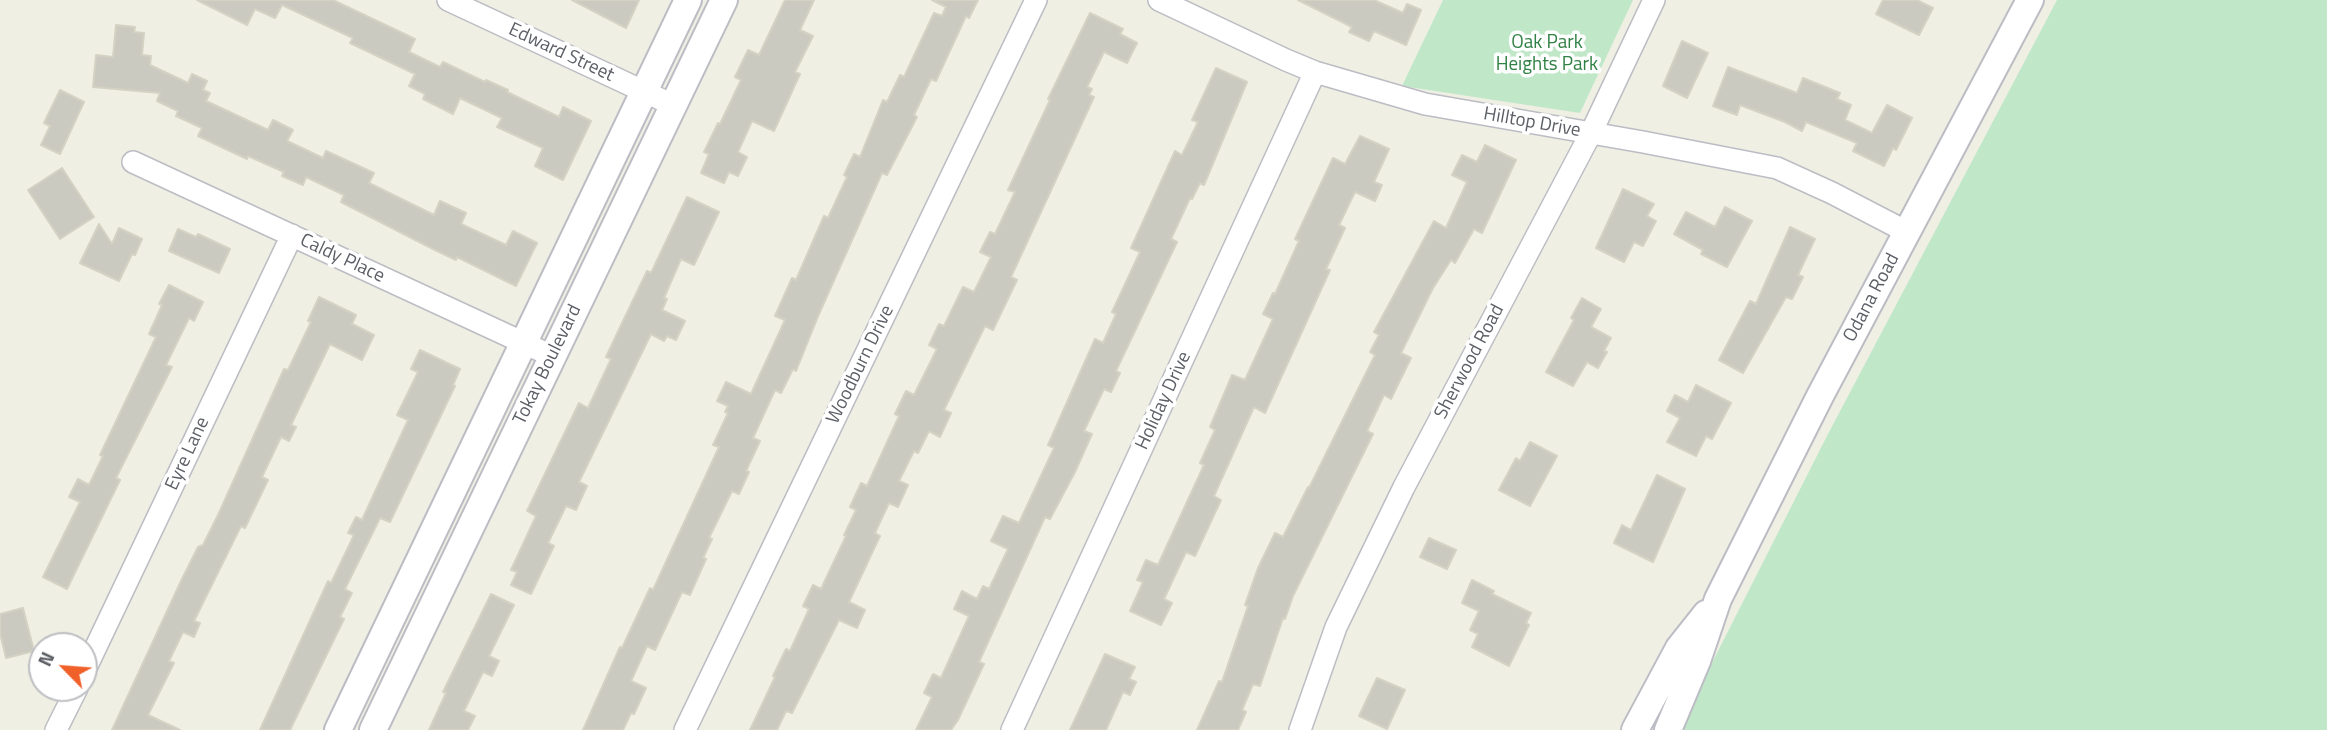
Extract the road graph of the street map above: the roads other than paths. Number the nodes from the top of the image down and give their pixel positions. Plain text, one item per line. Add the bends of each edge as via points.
1 (448, 0) edge
2 (688, 0) edge
3 (724, 0) edge
4 (1036, 0) edge
5 (1159, 0) edge
6 (1654, 0) edge
7 (2031, 0) edge
8 (1315, 72) junction
9 (644, 92) junction
10 (673, 105) junction
11 (1591, 133) junction
12 (133, 162) dead end
13 (1907, 232) junction
14 (292, 235) junction
15 (522, 342) junction
16 (552, 356) junction
17 (1718, 599) junction
18 (98, 644) edge
19 (70, 702) edge
20 (55, 730) edge
21 (338, 730) edge
22 (373, 730) edge
23 (685, 730) edge
24 (1012, 730) edge
25 (1300, 730) edge
26 (1635, 730) edge
27 (1668, 730) edge

1 - 9 street, Edward Street
2 - 9 street, Tokay Boulevard
3 - 10 street, Tokay Boulevard
4 - 23 street, Woodburn Drive
5 - 8 street, Hilltop Drive
6 - 11 street, Sherwood Road
7 - 13 street, Odana Road
8 - 11 street, Hilltop Drive via 1425,104
8 - 24 street, Holiday Drive
9 - 10 street, Edward Street
9 - 15 street, Tokay Boulevard
10 - 16 street, Tokay Boulevard
11 - 13 street, Hilltop Drive via 1777,168
11 - 25 street, Sherwood Road via 1404,487 1336,627
12 - 14 street, Caldy Place
13 - 17 street, Odana Road
14 - 15 street, Caldy Place
14 - 18 street, Eyre Lane
15 - 16 street, Caldy Place
15 - 21 street, Tokay Boulevard
16 - 22 street, Tokay Boulevard
17 - 26 street, Odana Road via 1679,648
17 - 27 street, Odana Road
19 - 20 street

